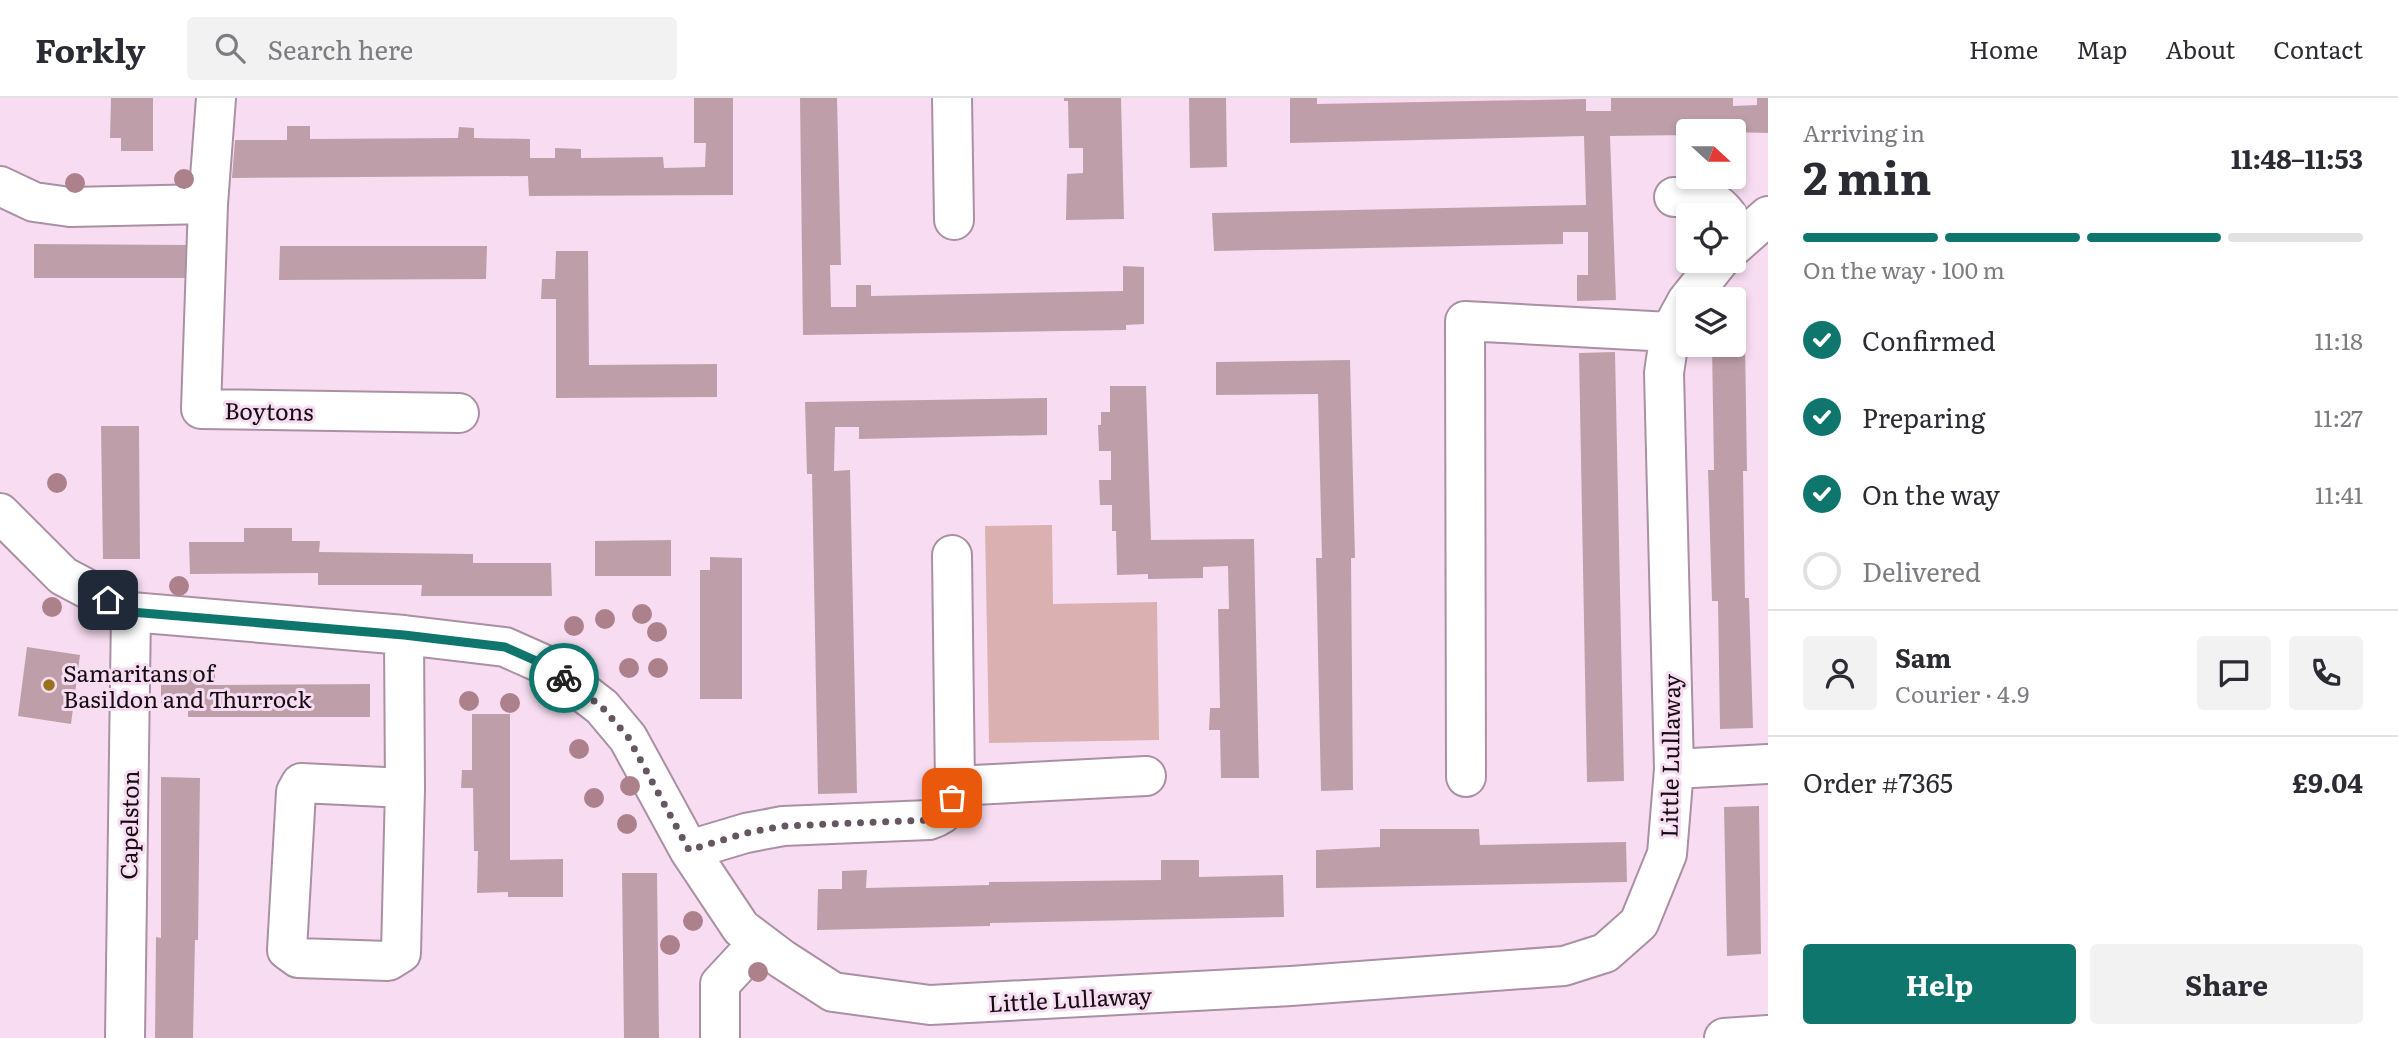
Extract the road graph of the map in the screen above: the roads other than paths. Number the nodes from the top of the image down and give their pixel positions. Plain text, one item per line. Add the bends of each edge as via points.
1 (216, 98) edge
2 (952, 98) edge
3 (0, 186) edge
4 (1674, 197) dead end
5 (1716, 203) edge
6 (208, 204) junction
7 (954, 220) dead end
8 (1708, 273) edge
9 (1670, 332) junction
10 (459, 413) dead end
11 (0, 513) edge
12 (952, 555) dead end
13 (131, 612) junction
14 (404, 635) junction
15 (1768, 764) edge
16 (1674, 769) junction
17 (1146, 776) dead end
18 (1466, 777) dead end
19 (955, 786) junction
20 (405, 788) junction
21 (689, 850) junction
22 (759, 942) junction
23 (1768, 1035) edge
24 (125, 1038) edge
25 (720, 1038) edge
26 (1724, 1038) edge

1 - 6 street, Boytons
2 - 7 street
3 - 6 street via 34,202 70,207
4 - 5 street via 1703,197
6 - 10 street, Boytons via 201,409
8 - 9 street, Little Lullaway
9 - 16 street, Little Lullaway via 1664,373
9 - 18 street via 1465,321
11 - 13 street, Little Lullaway via 63,576
12 - 19 street
13 - 14 street, Little Lullaway
13 - 24 street, Capelston
14 - 20 street
14 - 21 street, Little Lullaway via 505,647 550,667 602,707 628,737
15 - 16 street
16 - 22 street, Little Lullaway via 1667,854 1639,923 1605,953 1564,966 930,1005 834,992
17 - 19 street
19 - 21 street via 948,809 929,820 783,826
20 - 20 street via 401,953 388,961 298,958 288,950 296,792 302,783
21 - 22 street, Little Lullaway via 741,928
22 - 25 street via 720,984
23 - 26 street

